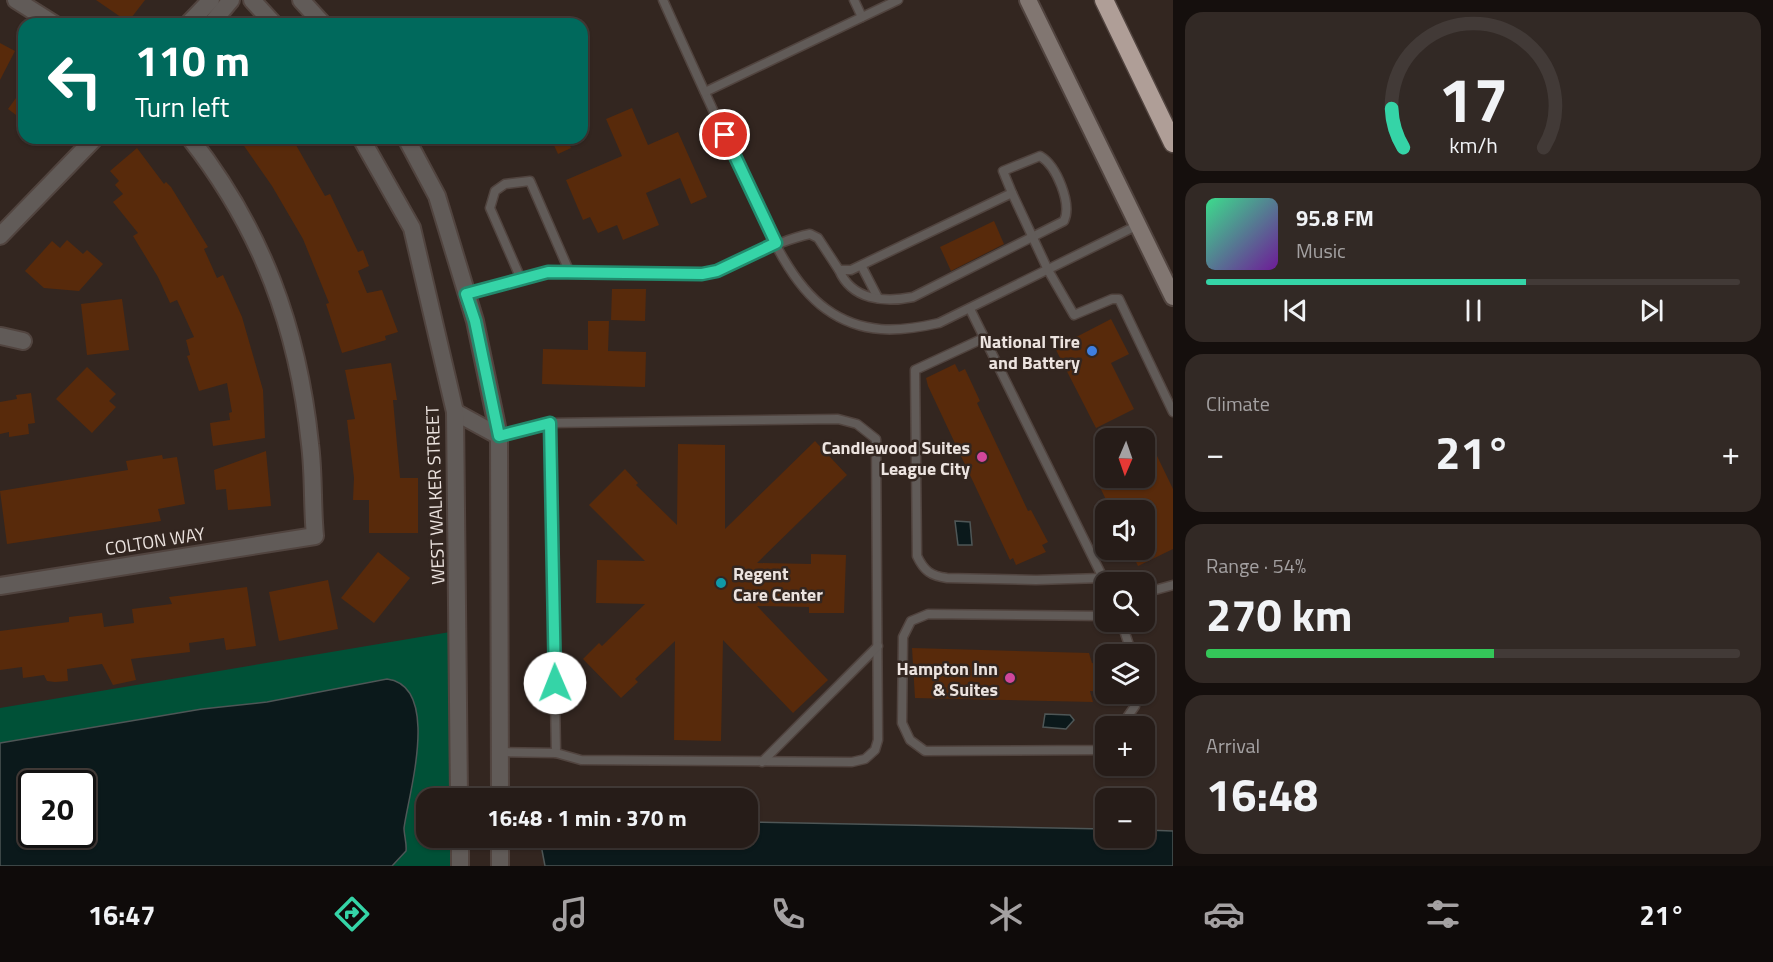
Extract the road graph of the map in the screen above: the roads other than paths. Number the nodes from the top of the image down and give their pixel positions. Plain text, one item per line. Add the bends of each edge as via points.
1 (16, 0) edge
2 (211, 0) edge
3 (231, 0) edge
4 (252, 0) edge
5 (301, 0) edge
6 (663, 0) edge
7 (854, 0) edge
8 (898, 0) edge
9 (1028, 0) edge
10 (1104, 0) edge
11 (862, 17) junction
12 (44, 18) edge
13 (194, 18) edge
14 (216, 18) edge
15 (268, 18) edge
16 (318, 18) edge
17 (705, 92) junction
18 (1173, 143) edge
19 (89, 144) edge
20 (195, 144) edge
21 (364, 144) edge
22 (409, 144) edge
23 (1012, 193) junction
24 (1138, 225) junction
25 (0, 236) edge
26 (1033, 237) junction
27 (776, 243) junction
28 (862, 267) junction
29 (839, 270) junction
30 (1048, 270) junction
31 (570, 273) junction
32 (521, 279) junction
33 (466, 294) junction
34 (1173, 297) edge
35 (878, 298) junction
36 (970, 309) junction
37 (0, 334) edge
38 (984, 338) junction
39 (23, 341) dead end
40 (455, 412) junction
41 (1173, 412) edge
42 (550, 423) junction
43 (499, 436) junction
44 (1100, 572) edge
45 (1095, 581) edge
46 (0, 585) edge
47 (1173, 585) edge
48 (1155, 590) edge
49 (1095, 616) edge
50 (878, 646) junction
51 (1095, 750) edge
52 (500, 752) junction
53 (556, 753) junction
54 (762, 762) junction
55 (459, 788) edge
56 (500, 788) edge
57 (460, 848) edge
58 (500, 848) edge
59 (460, 866) edge
60 (500, 866) edge

1 - 12 street
2 - 13 street
3 - 14 street
4 - 15 street
5 - 16 street
6 - 17 lane
7 - 11 lane
8 - 11 lane
9 - 24 main road
10 - 18 highway
11 - 17 lane
17 - 27 lane
19 - 25 street
20 - 46 street, COLTON WAY via 252,230 287,319 306,407 315,536
21 - 40 street, WEST WALKER STREET via 412,228
22 - 33 street via 436,196
23 - 26 lane
23 - 26 lane via 1003,171 1040,156 1049,161 1068,212 1064,221
23 - 28 lane
24 - 30 lane
24 - 34 main road
26 - 30 lane
26 - 35 lane via 913,297
27 - 29 lane via 810,234 818,238
27 - 31 lane via 717,271 702,274
27 - 36 lane via 804,291 827,310 861,327 904,330 939,323
28 - 29 lane
28 - 35 lane
29 - 35 lane via 845,283 865,296
30 - 36 lane
30 - 41 lane via 1074,315 1119,299
31 - 32 lane via 548,272
31 - 32 lane via 530,181 505,184 495,191 490,208
32 - 33 lane
33 - 43 street
36 - 38 lane
37 - 39 street
38 - 44 lane
38 - 45 lane via 915,370 917,556 922,568 933,577
40 - 43 street
40 - 55 street, WEST WALKER STREET
42 - 43 lane
42 - 50 lane via 838,419 858,424 876,439
42 - 53 lane
43 - 52 street
47 - 48 lane
49 - 51 lane via 928,614 911,621 903,637 903,723 910,740 925,751
50 - 54 lane
50 - 54 lane via 875,750 865,759 852,762
52 - 53 lane
52 - 56 street
53 - 54 lane via 581,760
57 - 59 street
58 - 60 street

